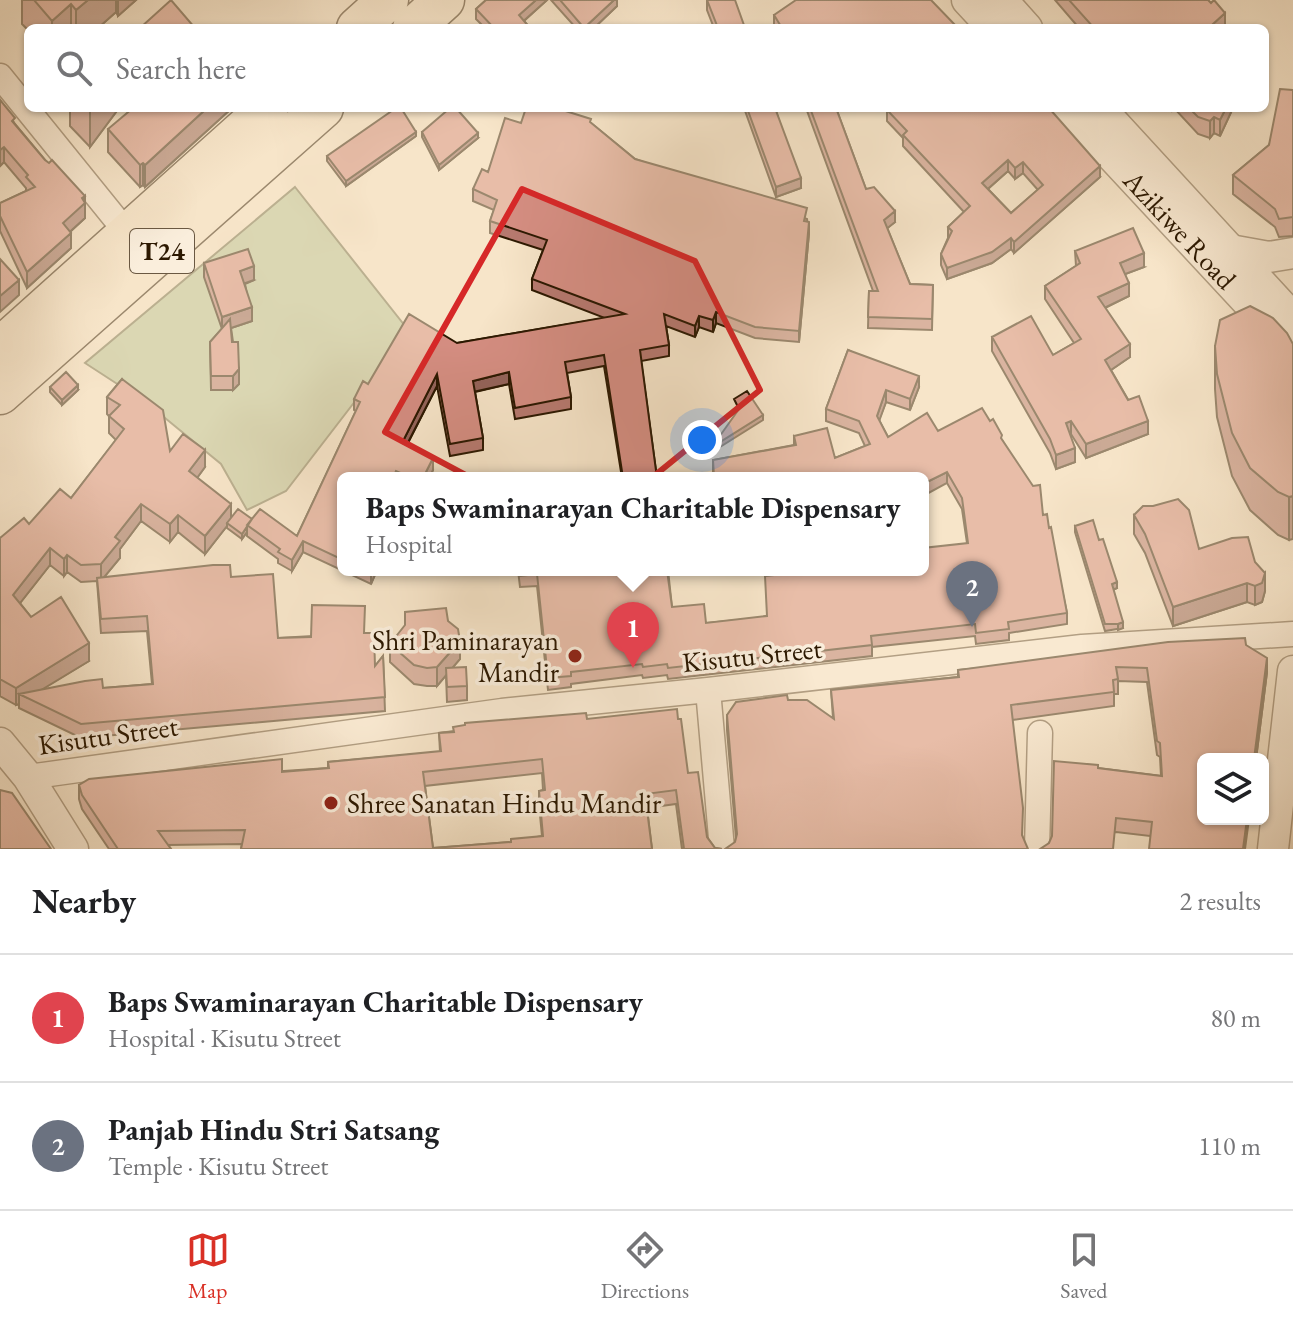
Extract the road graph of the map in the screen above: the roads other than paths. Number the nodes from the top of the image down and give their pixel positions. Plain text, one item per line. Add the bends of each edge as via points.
1 (388, 0) edge
2 (444, 0) edge
3 (967, 0) edge
4 (1002, 0) edge
5 (361, 24) edge
6 (417, 24) edge
7 (989, 24) edge
8 (1023, 24) edge
9 (0, 76) edge
10 (24, 106) edge
11 (29, 112) edge
12 (263, 112) edge
13 (318, 112) edge
14 (1071, 112) edge
15 (1104, 112) edge
16 (127, 233) junction
17 (1230, 250) junction
18 (1293, 253) edge
19 (1293, 318) edge
20 (0, 348) edge
21 (1293, 351) edge
22 (0, 394) edge
23 (1293, 634) edge
24 (1293, 671) edge
25 (708, 690) junction
26 (1040, 733) dead end
27 (0, 743) edge
28 (28, 777) junction
29 (73, 849) edge
30 (722, 849) edge
31 (1037, 849) edge
32 (1273, 849) edge

1 - 5 highway
2 - 6 highway
3 - 7 street
4 - 8 street
9 - 10 street
11 - 16 street
12 - 16 highway, T24
13 - 22 highway, T24
14 - 21 street, Azikiwe Road
15 - 17 street, Azikiwe Road
16 - 20 highway, T24
17 - 18 street via 1269,257
17 - 19 street, Azikiwe Road
23 - 25 street, Kisutu Street via 1082,647
24 - 32 street
25 - 28 street, Kisutu Street via 502,711
25 - 30 street
26 - 31 street
27 - 28 street
28 - 29 street

